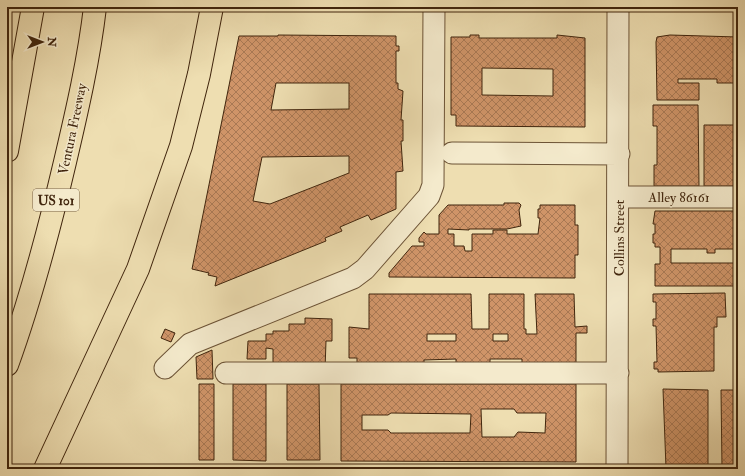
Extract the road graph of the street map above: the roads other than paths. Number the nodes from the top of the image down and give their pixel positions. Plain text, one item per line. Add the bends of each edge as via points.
1 (33, 7) edge
2 (95, 7) edge
3 (212, 7) edge
4 (434, 7) edge
5 (618, 7) edge
6 (7, 151) edge
7 (452, 153) dead end
8 (619, 154) junction
9 (619, 198) junction
10 (738, 198) edge
11 (7, 365) edge
12 (165, 368) dead end
13 (226, 373) dead end
14 (618, 373) junction
15 (44, 469) edge
16 (617, 469) edge

1 - 6 highway
2 - 11 highway, Ventura Freeway / US 101 via 73,127 48,238
3 - 15 highway via 199,74 180,146 138,270
4 - 12 street via 433,185 429,196 365,269 353,278 190,344
5 - 8 street, Collins Street
7 - 8 street
8 - 9 street, Collins Street
9 - 10 street, Alley 86161
9 - 14 street, Collins Street
13 - 14 street
14 - 16 street, Collins Street

